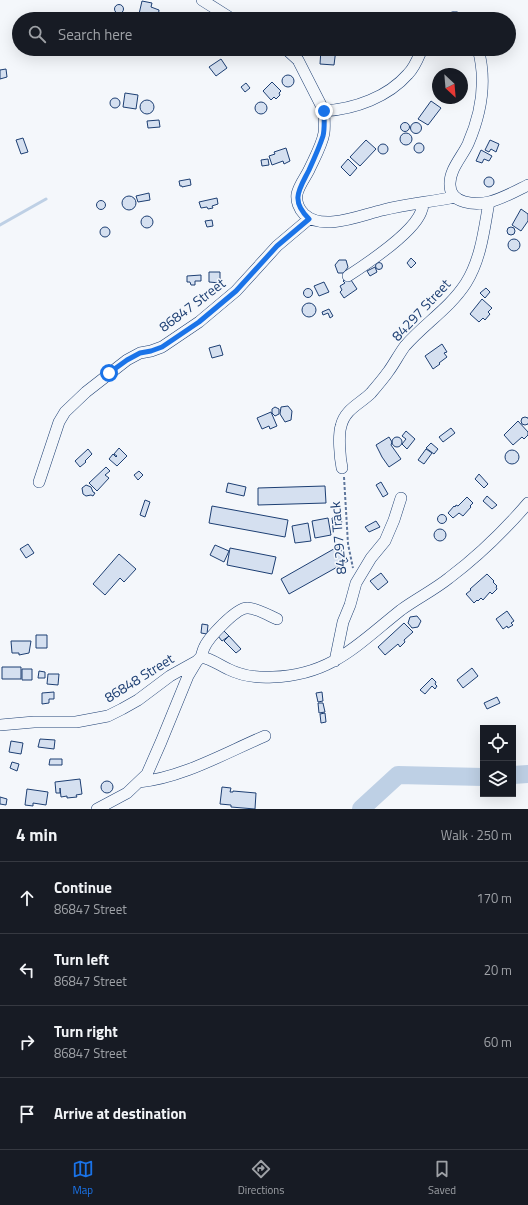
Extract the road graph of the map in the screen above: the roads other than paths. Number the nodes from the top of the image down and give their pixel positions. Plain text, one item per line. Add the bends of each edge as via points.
1 (202, 0) edge
2 (221, 12) edge
3 (294, 56) edge
4 (419, 56) edge
5 (479, 56) edge
6 (324, 111) junction
7 (528, 185) edge
8 (455, 197) junction
9 (489, 202) junction
10 (423, 203) junction
11 (309, 219) junction
12 (348, 276) dead end
13 (342, 468) road end
14 (39, 482) dead end
15 (401, 498) dead end
16 (528, 503) edge
17 (276, 619) dead end
18 (199, 659) junction
19 (336, 661) junction
20 (0, 725) edge
21 (265, 736) dead end
22 (139, 782) junction
23 (97, 809) edge

1 - 2 street
3 - 6 street
4 - 6 street via 408,74 375,98 354,107
5 - 8 street via 482,98 468,144 452,174 450,184
6 - 11 street via 324,134 297,196 301,211
7 - 9 street
8 - 9 street via 461,201
8 - 10 street
9 - 13 street, 84297 Street via 480,250 465,284 454,299 415,335 388,373 369,394 345,415 340,427
10 - 11 street via 341,221
10 - 12 street via 418,219 401,237
11 - 14 street, 86847 Street via 277,246 236,291 199,322 162,347 140,353 127,360 64,412
15 - 19 street via 384,541 356,583 343,622
16 - 19 street via 508,526 448,579 402,610
17 - 18 street via 253,609 241,610 209,641
18 - 19 street via 213,660 243,675 257,677 294,675
18 - 20 street, 86848 Street via 170,676 138,700 108,716 76,722
18 - 22 street via 188,676 147,774
21 - 22 street via 193,768 153,781
22 - 23 street via 127,793

